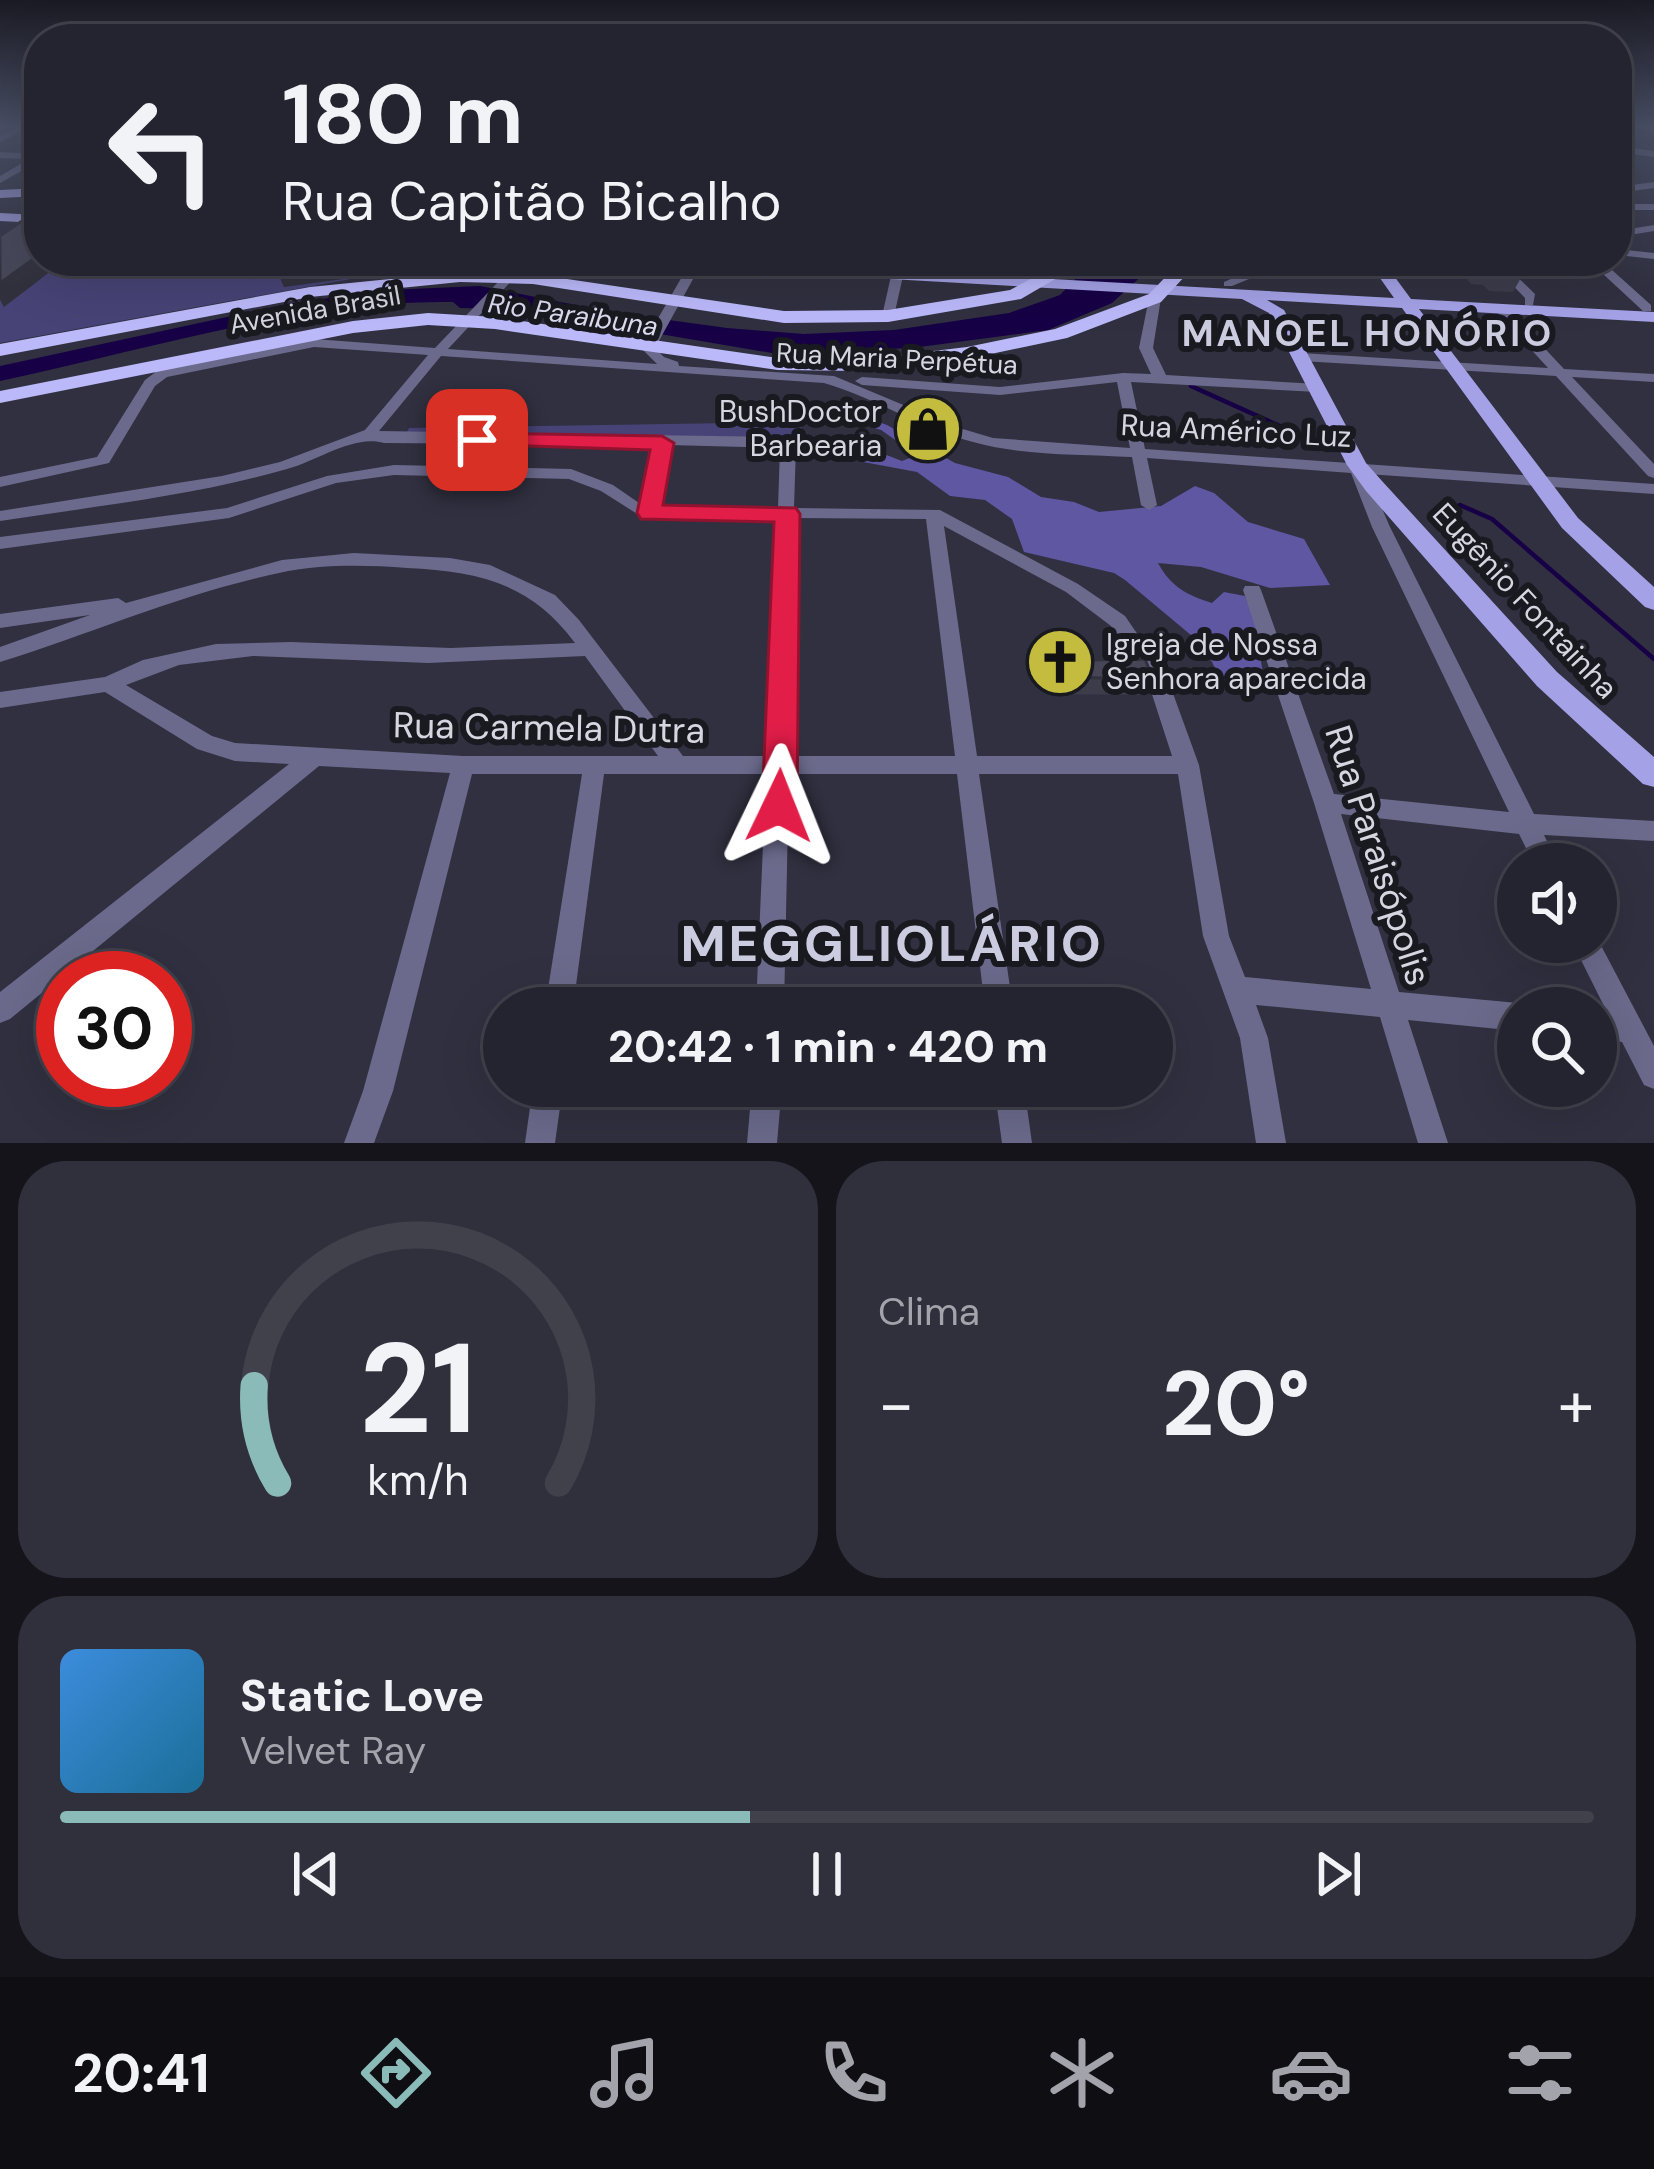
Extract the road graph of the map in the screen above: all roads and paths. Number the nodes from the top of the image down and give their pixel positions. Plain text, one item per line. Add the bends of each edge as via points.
1 (510, 276) edge
2 (689, 276) edge
3 (896, 276) edge
4 (949, 276) edge
5 (1063, 276) edge
6 (1174, 276) edge
7 (1250, 276) edge
8 (1386, 276) edge
9 (1510, 276) edge
10 (1612, 276) edge
11 (507, 279) junction
12 (1161, 287) junction
13 (1010, 288) junction
14 (1227, 288) junction
15 (1403, 298) junction
16 (1525, 302) junction
17 (673, 305) junction
18 (1501, 309) junction
19 (1652, 311) edge
20 (888, 316) junction
21 (471, 317) junction
22 (304, 341) junction
23 (650, 345) junction
24 (0, 350) edge
25 (437, 353) junction
26 (1301, 357) junction
27 (1451, 366) junction
28 (155, 372) junction
29 (1558, 372) junction
30 (739, 374) junction
31 (1123, 377) junction
32 (1160, 378) junction
33 (1654, 378) edge
34 (827, 380) joint
35 (870, 380) junction
36 (919, 387) junction
37 (1317, 388) junction
38 (0, 400) edge
39 (904, 406) junction
40 (370, 434) junction
41 (662, 443) junction
42 (1138, 453) junction
43 (1357, 465) junction
44 (1654, 473) edge
45 (1537, 480) junction
46 (0, 482) edge
47 (1654, 489) edge
48 (1149, 505) dead end
49 (650, 513) junction
50 (787, 514) junction
51 (934, 514) junction
52 (0, 516) edge
53 (0, 542) edge
54 (1252, 590) dead end
55 (146, 602) junction
56 (1654, 602) edge
57 (0, 621) edge
58 (588, 649) junction
59 (0, 655) edge
60 (108, 684) junction
61 (0, 700) edge
62 (315, 756) junction
63 (463, 764) junction
64 (967, 764) junction
65 (677, 765) junction
66 (594, 766) junction
67 (781, 766) junction
68 (1187, 766) junction
69 (1654, 775) edge
70 (1326, 803) junction
71 (1526, 824) junction
72 (1654, 831) edge
73 (1536, 843) edge
74 (1596, 963) edge
75 (562, 987) edge
76 (771, 987) edge
77 (996, 987) edge
78 (1238, 990) junction
79 (1389, 1002) junction
80 (0, 1009) edge
81 (1497, 1015) edge
82 (1617, 1028) edge
83 (1629, 1029) junction
84 (1654, 1075) edge
85 (545, 1107) edge
86 (765, 1107) edge
87 (1013, 1107) edge
88 (359, 1143) edge
89 (540, 1143) edge
90 (762, 1143) edge
91 (1017, 1143) edge
92 (1271, 1143) edge
93 (1432, 1143) edge

1 - 11 street
2 - 17 street
3 - 20 street
4 - 13 main road
5 - 12 main road
5 - 13 highway, Avenida Brasil
6 - 12 highway, Avenida Brasil
7 - 14 street
8 - 15 main road
9 - 16 street via 1531,297
10 - 19 street
11 - 17 highway, Avenida Brasil
11 - 21 street
11 - 24 highway, Avenida Brasil via 354,286
12 - 14 main road
12 - 32 street via 1145,348
12 - 35 highway, Avenida Brasil via 1060,334
13 - 20 highway, Avenida Brasil
14 - 15 main road
14 - 26 main road, Eugênio Fontainha via 1276,310
15 - 16 main road
15 - 18 main road
15 - 27 main road
16 - 18 main road
16 - 19 main road
17 - 20 highway, Avenida Brasil via 784,317
17 - 23 street
18 - 19 main road
18 - 29 street
21 - 22 highway, Avenida Brasil via 394,321
21 - 23 highway, Avenida Brasil
21 - 25 street
22 - 25 street, Rua Maria Perpétua
22 - 28 highway, Avenida Brasil
23 - 30 street, Rua Maria Perpétua via 666,363
23 - 35 highway, Avenida Brasil
25 - 30 street, Rua Maria Perpétua
25 - 40 street
26 - 27 street
26 - 37 main road, Eugênio Fontainha
27 - 29 street
27 - 45 main road
28 - 38 highway, Avenida Brasil
28 - 46 street via 98,463
29 - 33 street
29 - 44 street
30 - 34 street, Rua Maria Perpétua
31 - 32 street, Rua Maria Perpétua
31 - 36 street, Rua Maria Perpétua via 1018,391
31 - 42 street
32 - 37 street, Rua Maria Perpétua
34 - 35 street, Rua Américo Luz
35 - 36 street, Rua Maria Perpétua
35 - 39 street, Rua Américo Luz
36 - 39 street via 903,393
37 - 43 main road, Eugênio Fontainha
39 - 42 street, Rua Américo Luz via 963,437
40 - 41 street
40 - 52 street via 222,482
41 - 49 street
41 - 50 street via 784,444
42 - 43 street, Rua Américo Luz
42 - 48 street
43 - 45 street, Rua Américo Luz
43 - 69 main road, Eugênio Fontainha via 1546,679
43 - 71 street
45 - 47 street, Rua Américo Luz
45 - 56 main road
49 - 50 street
49 - 53 street via 571,474 394,470 333,479 229,513
50 - 51 street
50 - 67 street
51 - 64 street
51 - 68 street via 1118,621 1156,676
54 - 70 street, Rua Paraisópolis
55 - 57 street
55 - 58 street via 319,560 450,564 518,581 548,600
55 - 59 street
58 - 60 street via 493,656 229,649 170,657
58 - 65 street
60 - 61 street
60 - 62 street, Rua Carmela Dutra via 206,743
62 - 63 street, Rua Carmela Dutra
62 - 80 street
63 - 66 street, Rua Carmela Dutra
63 - 88 street
64 - 67 street, Rua Carmela Dutra
64 - 68 street, Rua Carmela Dutra
64 - 77 street
65 - 66 street, Rua Carmela Dutra
65 - 67 street, Rua Carmela Dutra
66 - 75 street
67 - 76 street
68 - 78 street via 1216,936
70 - 71 street
70 - 79 street, Rua Paraisópolis
71 - 72 street
71 - 73 street
74 - 83 street
78 - 79 street
78 - 92 street
79 - 81 street
79 - 93 street, Rua Paraisópolis
82 - 83 street
83 - 84 street
85 - 89 street
86 - 90 street
87 - 91 street

